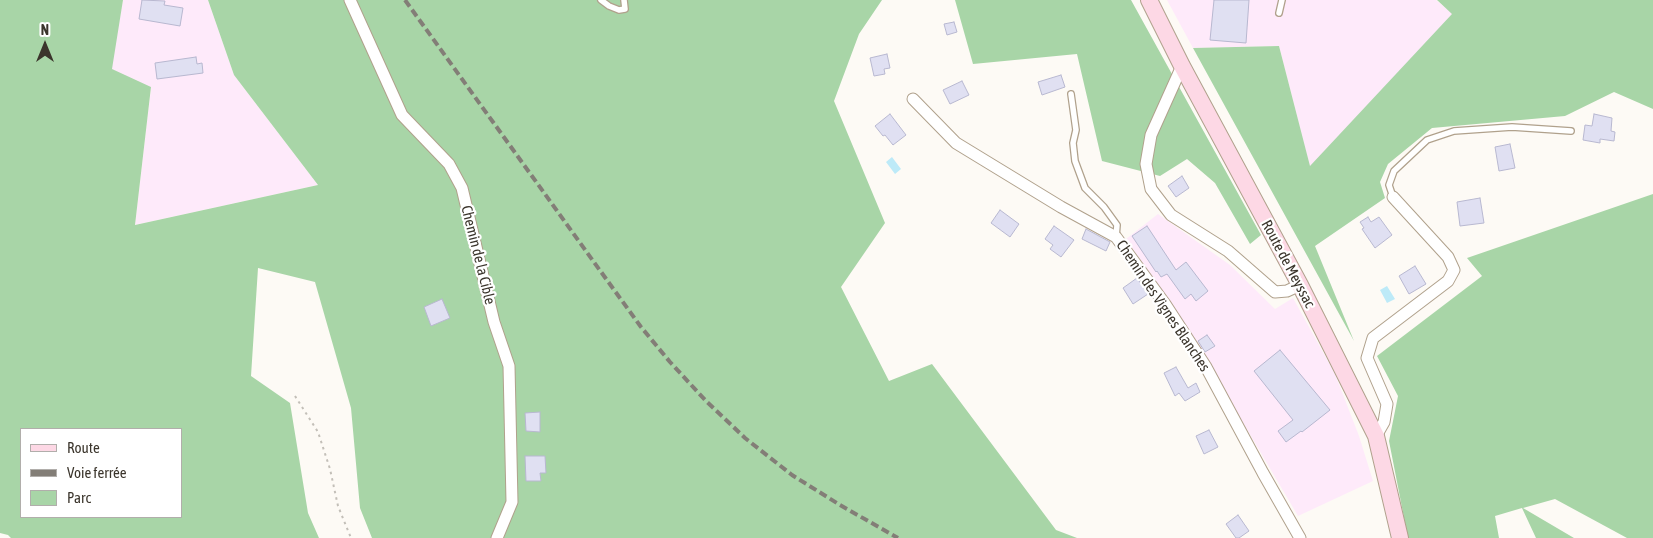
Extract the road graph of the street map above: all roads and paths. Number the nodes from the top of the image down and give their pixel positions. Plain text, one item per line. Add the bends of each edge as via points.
1 (350, 0) edge
2 (601, 0) edge
3 (624, 0) edge
4 (1149, 0) edge
5 (1282, 0) edge
6 (1279, 13) dead end
7 (1182, 66) junction
8 (1071, 94) dead end
9 (914, 99) dead end
10 (1571, 131) dead end
11 (1393, 197) joint
12 (1116, 237) junction
13 (1300, 285) junction
14 (295, 396) dead end
15 (1376, 436) junction
16 (351, 538) edge
17 (497, 538) edge
18 (1300, 538) edge
19 (1400, 538) edge

1 - 17 street, Chemin de la Cible via 402,115 449,164 462,188 494,322 509,366 512,502
2 - 3 lane via 619,10 625,9
4 - 7 main road, Route de Meyssac
5 - 6 lane
7 - 13 main road, Route de Meyssac
7 - 13 street via 1151,135 1146,164 1151,189 1171,215 1228,252 1275,292
8 - 12 lane via 1076,130 1073,143 1075,161 1085,188 1104,206 1117,225
9 - 12 street, Chemin des Vignes Blanches via 956,143
10 - 11 lane via 1512,127 1454,131 1427,140 1394,171 1389,185
11 - 15 street via 1448,257 1454,270 1448,281 1373,338 1367,358 1387,404 1384,422
12 - 18 street, Chemin des Vignes Blanches via 1206,367
13 - 15 main road, Route de Meyssac
14 - 16 path via 318,432 338,506
15 - 19 main road, Route de Meyssac

